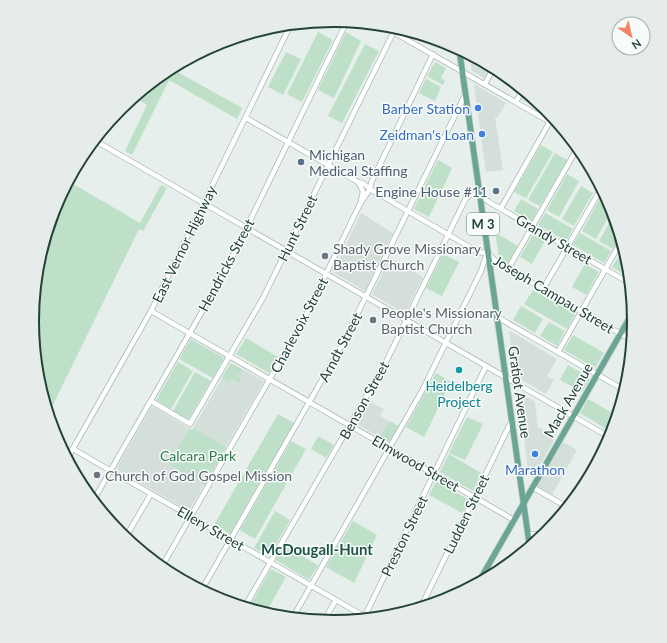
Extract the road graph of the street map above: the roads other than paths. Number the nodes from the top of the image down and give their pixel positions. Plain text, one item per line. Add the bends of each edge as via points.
1 (344, 28) edge
2 (288, 31) edge
3 (392, 33) edge
4 (405, 36) edge
5 (433, 54) junction
6 (460, 55) edge
7 (462, 71) junction
8 (491, 73) edge
9 (485, 84) junction
10 (521, 94) edge
11 (465, 95) junction
12 (516, 102) junction
13 (246, 118) junction
14 (550, 122) joint
15 (288, 142) junction
16 (99, 143) edge
17 (575, 153) edge
18 (328, 165) junction
19 (358, 182) junction
20 (370, 189) junction
21 (599, 193) edge
22 (478, 194) junction
23 (204, 204) junction
24 (360, 204) junction
25 (501, 208) junction
26 (408, 211) junction
27 (532, 227) junction
28 (246, 228) junction
29 (448, 234) junction
30 (567, 247) junction
31 (618, 247) edge
32 (286, 251) junction
33 (487, 253) junction
34 (508, 269) junction
35 (606, 269) junction
36 (326, 274) junction
37 (625, 280) edge
38 (543, 289) junction
39 (366, 297) junction
40 (151, 311) junction
41 (582, 311) junction
42 (497, 318) junction
43 (406, 320) junction
44 (628, 320) edge
45 (190, 333) junction
46 (620, 333) junction
47 (627, 337) edge
48 (446, 343) junction
49 (558, 352) junction
50 (230, 356) junction
51 (486, 366) junction
52 (597, 375) junction
53 (506, 378) junction
54 (270, 379) junction
55 (620, 388) edge
56 (151, 401) junction
57 (310, 402) junction
58 (573, 416) junction
59 (512, 420) junction
60 (350, 425) junction
61 (606, 435) edge
62 (390, 448) junction
63 (73, 449) junction
64 (70, 454) edge
65 (111, 471) junction
66 (434, 473) junction
67 (532, 487) junction
68 (151, 494) junction
69 (96, 496) edge
70 (474, 496) junction
71 (523, 502) junction
72 (564, 505) edge
73 (191, 517) junction
74 (514, 520) junction
75 (128, 533) edge
76 (528, 534) junction
77 (537, 534) edge
78 (231, 540) junction
79 (529, 542) edge
80 (164, 562) edge
81 (271, 563) junction
82 (482, 576) edge
83 (204, 586) edge
84 (311, 586) junction
85 (336, 600) junction
86 (424, 601) edge
87 (247, 603) edge
88 (295, 613) edge
89 (369, 613) edge
90 (359, 614) edge
91 (327, 616) edge

1 - 15 street, Hendricks Street
2 - 13 street, East Vernor Highway
3 - 18 street, Hunt Street
4 - 5 street
5 - 7 street
5 - 20 street, Charlevoix Street
6 - 7 main road, Gratiot Avenue / M 3
7 - 9 street
7 - 11 main road, Gratiot Avenue / M 3
8 - 9 street
9 - 12 street
10 - 12 street
11 - 22 main road, Gratiot Avenue / M 3
11 - 26 street, Arndt Street
12 - 14 street
13 - 15 street, Joseph Campau Street
13 - 23 street, East Vernor Highway
14 - 25 street
15 - 18 street, Joseph Campau Street
15 - 28 street, Hendricks Street
16 - 23 street
17 - 27 street
18 - 19 street, Joseph Campau Street
18 - 32 street, Hunt Street
19 - 20 street, Joseph Campau Street
19 - 24 street via 363,191
20 - 24 street, Charlevoix Street
20 - 26 street, Joseph Campau Street
21 - 30 street
22 - 25 street, Grandy Street
22 - 29 street, Benson Street via 466,198
22 - 33 main road, Gratiot Avenue / M 3
23 - 28 street
23 - 40 street, East Vernor Highway
24 - 36 street, Charlevoix Street
25 - 27 street, Grandy Street
26 - 29 street, Joseph Campau Street
26 - 39 street, Arndt Street
27 - 30 street, Grandy Street
27 - 34 street
28 - 32 street
28 - 45 street, Hendricks Street via 226,270
29 - 33 street, Joseph Campau Street via 478,252
29 - 43 street, Benson Street
30 - 35 street, Grandy Street
30 - 38 street
31 - 35 street
32 - 36 street
32 - 50 street, Hunt Street
33 - 34 street, Joseph Campau Street
33 - 42 main road, Gratiot Avenue / M 3
33 - 48 street via 481,271
34 - 38 street, Joseph Campau Street
35 - 37 street, Grandy Street
35 - 41 street
36 - 39 street
36 - 54 street, Charlevoix Street via 306,316
38 - 41 street, Joseph Campau Street
39 - 43 street
39 - 57 street, Arndt Street
40 - 45 street, Elmwood Street
40 - 63 street, East Vernor Highway
41 - 46 street, Joseph Campau Street
41 - 49 street
42 - 49 street
42 - 53 main road, Gratiot Avenue / M 3
43 - 48 street
43 - 60 street, Benson Street via 385,364
44 - 46 main road, Mack Avenue
45 - 50 street, Elmwood Street
45 - 56 street, Hendricks Street
46 - 47 street, Joseph Campau Street
46 - 52 main road, Mack Avenue
48 - 51 street
48 - 62 street
49 - 52 street
50 - 54 street, Elmwood Street
50 - 56 street, Hunt Street via 190,424
51 - 53 street
51 - 66 street, Preston Street
52 - 55 street
52 - 58 main road, Mack Avenue
53 - 58 street
53 - 59 main road, Gratiot Avenue / M 3
54 - 57 street, Elmwood Street
54 - 73 street, Charlevoix Street
56 - 65 street, Hendricks Street
57 - 60 street, Elmwood Street
57 - 78 street, Arndt Street
58 - 61 street
58 - 67 main road, Mack Avenue
59 - 70 street, Ludden Street
59 - 71 main road, Gratiot Avenue / M 3
60 - 62 street, Elmwood Street
60 - 81 street, Benson Street
62 - 66 street, Elmwood Street
62 - 84 street
63 - 64 street, East Vernor Highway
63 - 65 street, Ellery Street
65 - 68 street, Ellery Street
65 - 69 street, Hendricks Street
66 - 70 street, Elmwood Street
66 - 89 street, Preston Street
67 - 71 main road, Mack Avenue
67 - 72 street
68 - 73 street, Ellery Street
68 - 75 street
70 - 74 street, Elmwood Street
70 - 86 street, Ludden Street
71 - 74 main road, Mack Avenue
71 - 76 main road, Gratiot Avenue / M 3
73 - 78 street, Ellery Street
73 - 80 street, Charlevoix Street
74 - 82 main road, Mack Avenue
76 - 77 street
76 - 79 main road, Gratiot Avenue / M 3
78 - 81 street, Ellery Street
78 - 83 street, Arndt Street
81 - 84 street, Ellery Street
81 - 87 street, Benson Street
84 - 85 street, Ellery Street
84 - 88 street
85 - 90 street, Ellery Street
85 - 91 street

